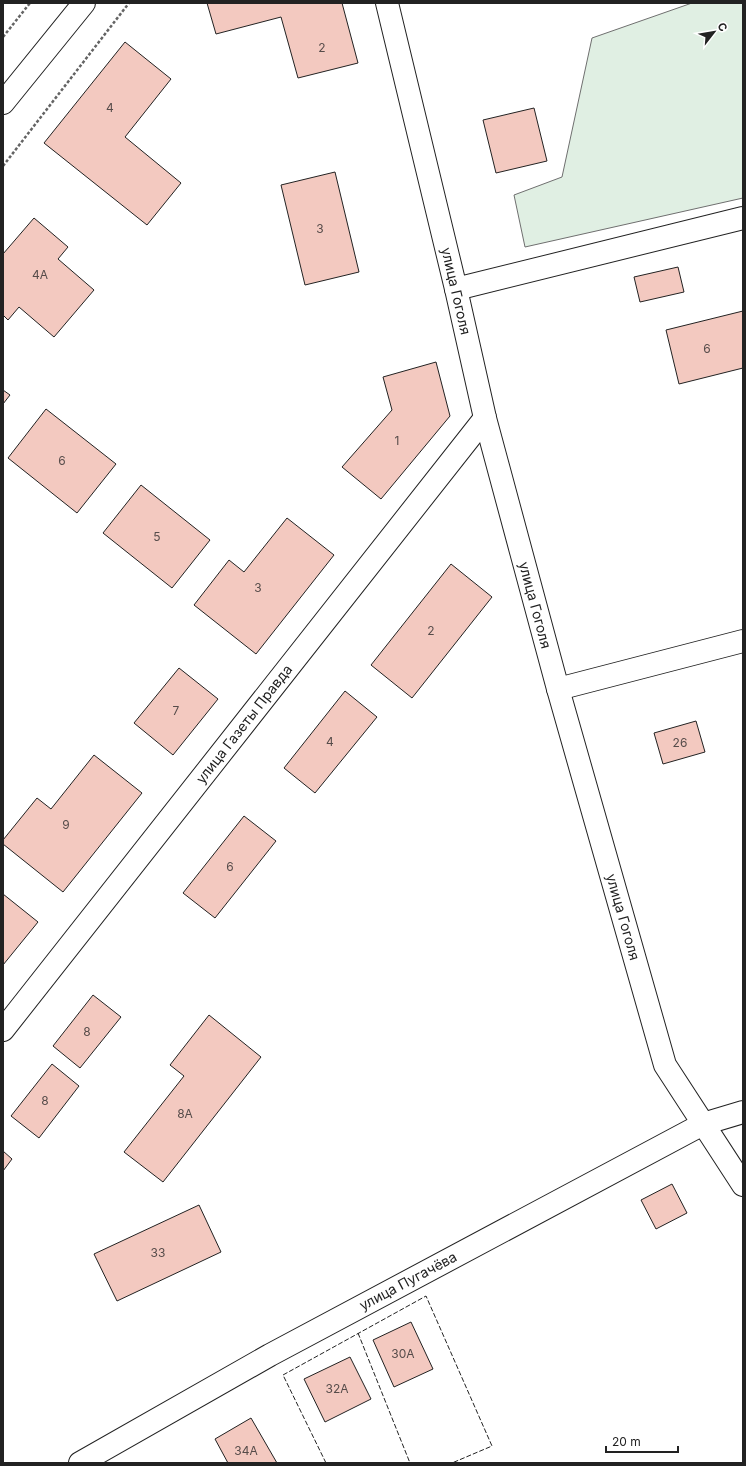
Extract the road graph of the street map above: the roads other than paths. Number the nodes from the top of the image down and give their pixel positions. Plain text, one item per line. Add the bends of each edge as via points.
1 (84, 3) edge
2 (386, 3) edge
3 (3, 103) edge
4 (743, 218) edge
5 (456, 289) junction
6 (485, 418) junction
7 (743, 641) edge
8 (558, 689) junction
9 (3, 1030) edge
10 (743, 1112) edge
11 (703, 1124) junction
12 (743, 1185) edge
13 (80, 1463) edge

1 - 3 street
2 - 5 street, улица Гоголя
4 - 5 street
5 - 6 street, улица Гоголя
6 - 8 street, улица Гоголя
6 - 9 street, улица Газеты Правда
7 - 8 street
8 - 11 street, улица Гоголя via 665,1065
10 - 11 street, улица Пугачёва
11 - 12 street, улица Гоголя
11 - 13 street, улица Пугачёва via 270,1355

